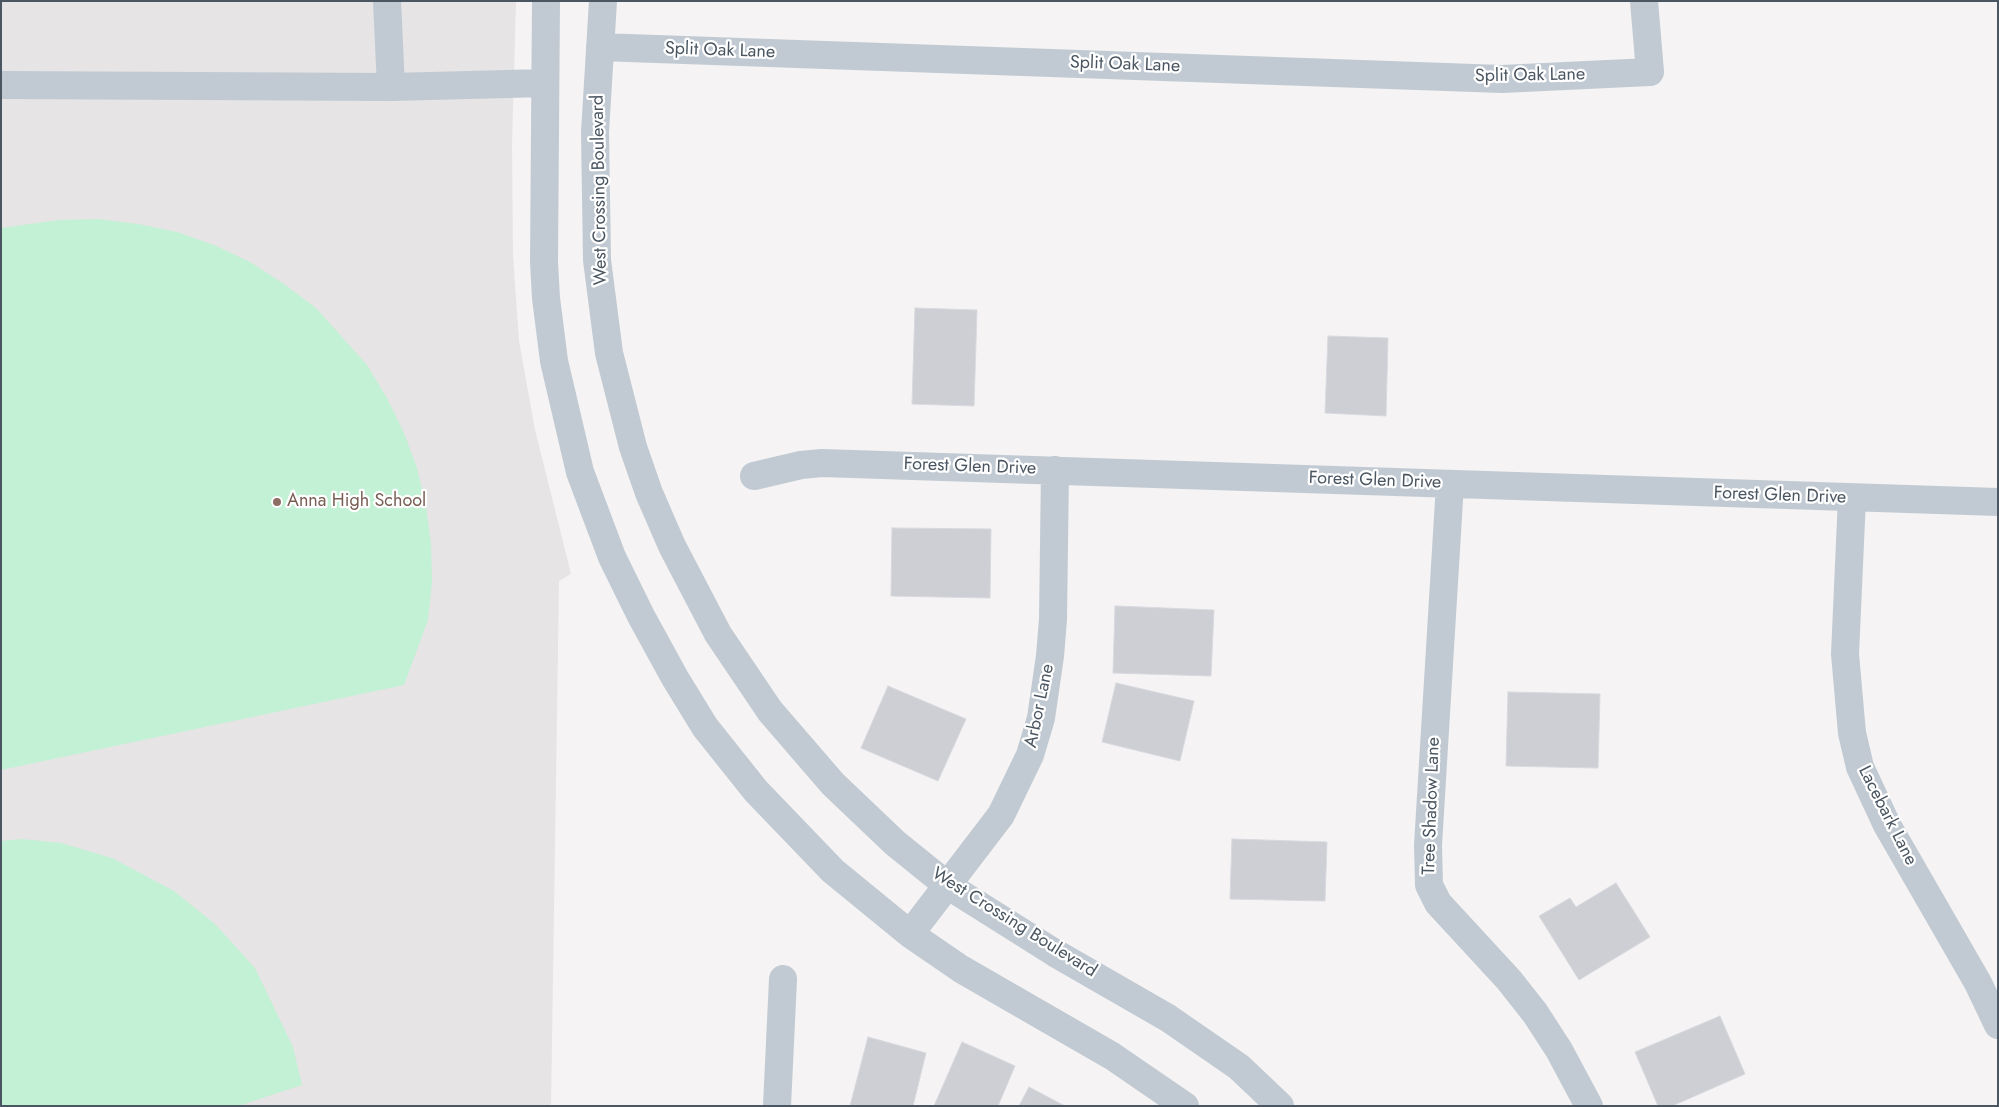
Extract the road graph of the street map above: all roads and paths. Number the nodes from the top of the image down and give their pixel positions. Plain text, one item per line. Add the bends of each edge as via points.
1 (387, 1) edge
2 (546, 1) edge
3 (603, 1) edge
4 (1644, 1) edge
5 (600, 47) junction
6 (1, 84) edge
7 (545, 84) junction
8 (392, 87) junction
9 (1055, 470) junction
10 (754, 476) dead end
11 (1450, 484) junction
12 (1852, 498) junction
13 (1998, 502) edge
14 (948, 885) junction
15 (910, 934) junction
16 (783, 979) dead end
17 (1998, 1025) edge
18 (777, 1106) edge
19 (1185, 1106) edge
20 (1280, 1106) edge
21 (1589, 1106) edge

1 - 8 street
2 - 7 street
3 - 5 street, West Crossing Boulevard
4 - 5 street, Split Oak Lane via 1650,72 1502,79
5 - 14 street, West Crossing Boulevard via 595,132 597,260 609,353 633,447 649,493 672,546 718,634 770,711 833,784 895,843
6 - 8 street
7 - 8 street
7 - 15 street via 544,262 554,361 580,472 612,557 675,678 716,741 756,791 833,871
9 - 10 street, Forest Glen Drive via 822,463
9 - 11 street, Forest Glen Drive
9 - 14 street, Arbor Lane via 1053,619 1041,718 1030,755 1001,815
11 - 12 street, Forest Glen Drive
11 - 21 street, Tree Shadow Lane via 1428,845 1429,885 1438,903 1535,1013
12 - 13 street, Forest Glen Drive
12 - 17 street, Lacebark Lane via 1846,662 1852,733 1860,767 1887,825
14 - 15 street, Arbor Lane
14 - 20 street, West Crossing Boulevard via 1055,953 1168,1018 1239,1067
15 - 19 street via 961,970 1112,1056
16 - 18 street

